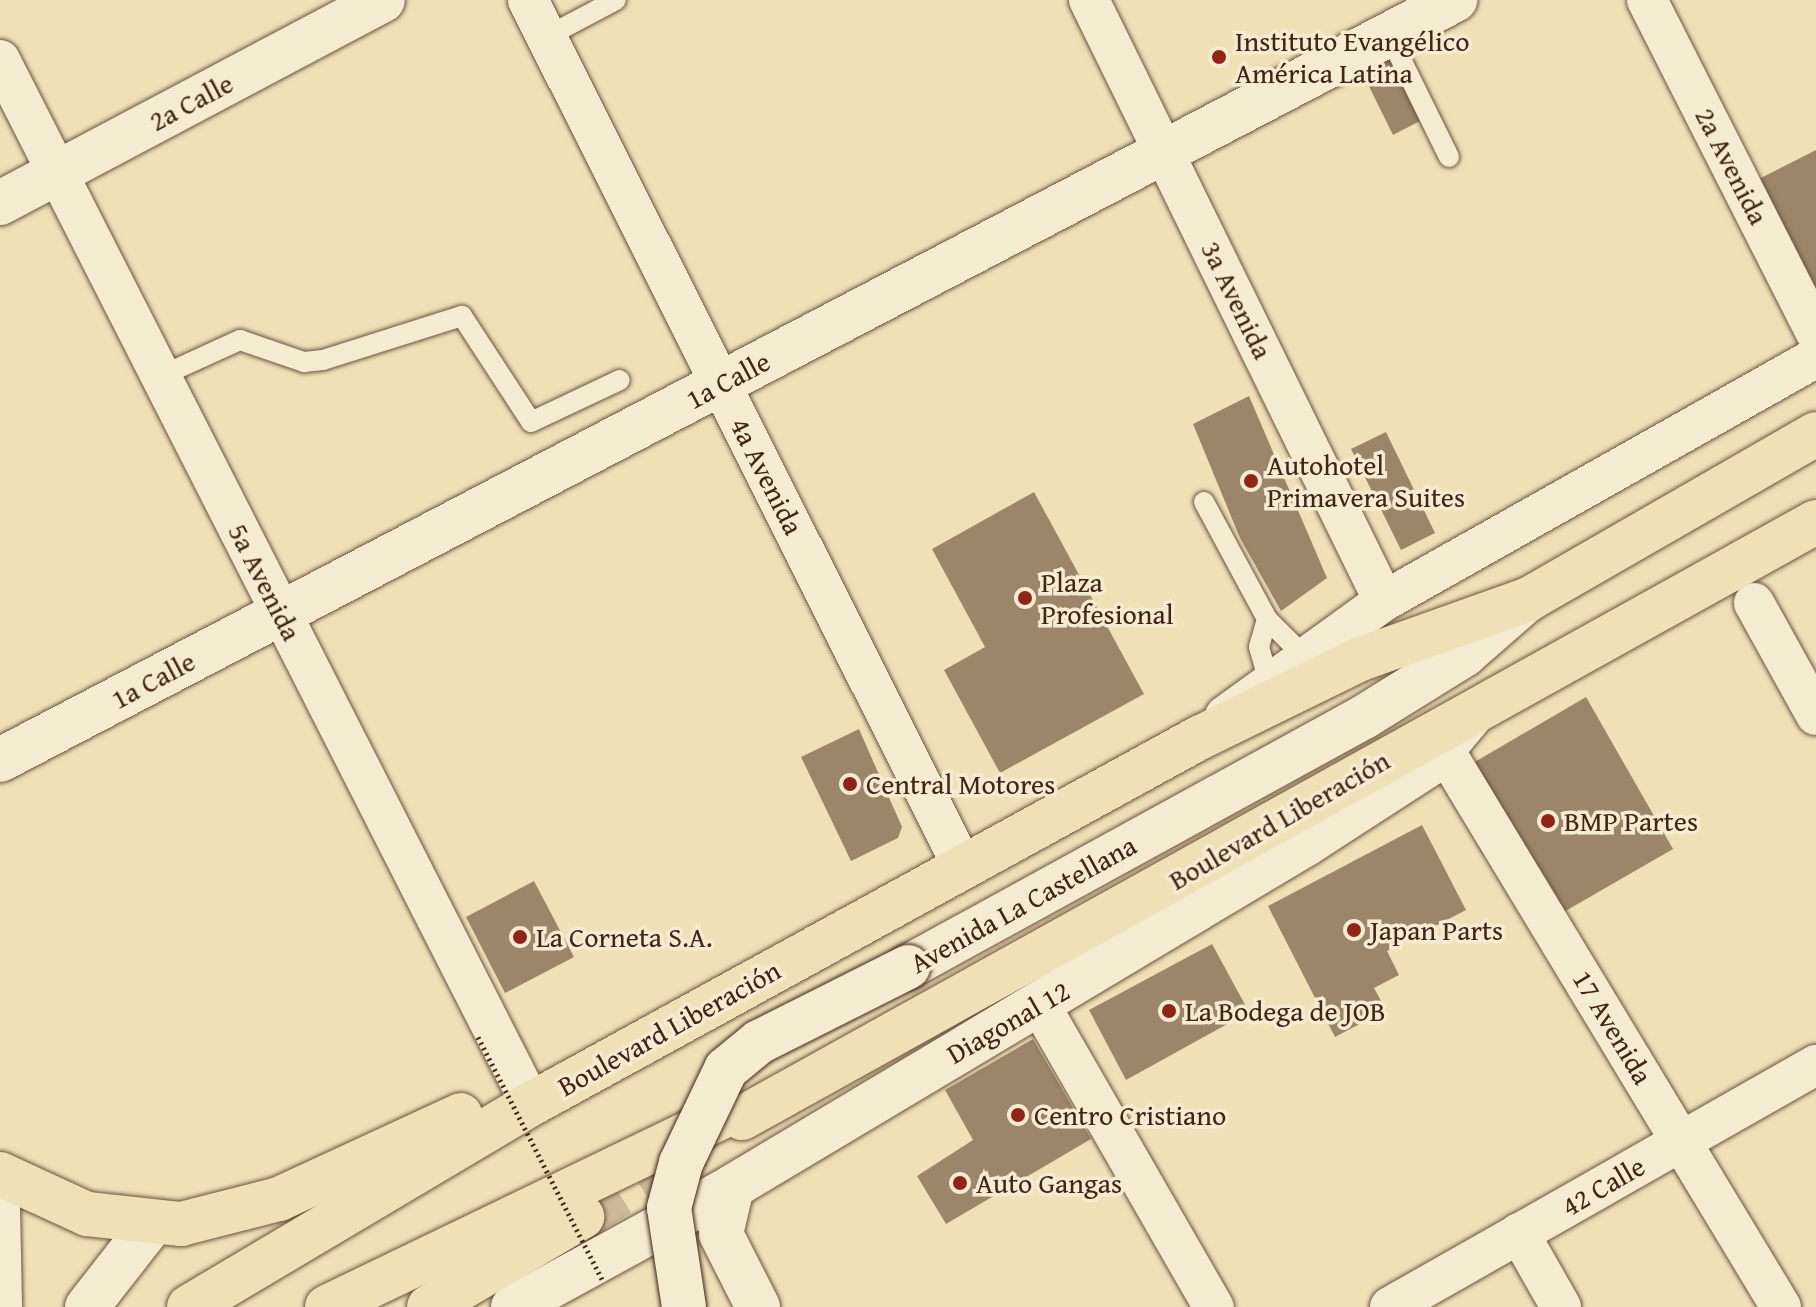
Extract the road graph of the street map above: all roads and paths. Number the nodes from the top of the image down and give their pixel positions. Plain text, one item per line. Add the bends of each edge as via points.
1 (383, 0) edge
2 (528, 0) edge
3 (616, 0) edge
4 (1089, 0) edge
5 (1455, 0) edge
6 (1647, 0) edge
7 (1389, 35) junction
8 (546, 37) junction
9 (0, 60) edge
10 (1164, 152) junction
11 (1449, 157) dead end
12 (58, 173) junction
13 (0, 203) edge
14 (1816, 333) edge
15 (1816, 358) edge
16 (161, 376) junction
17 (620, 380) dead end
18 (720, 384) junction
19 (1816, 434) edge
20 (1204, 502) dead end
21 (1816, 522) edge
22 (1529, 599) junction
23 (1384, 601) junction
24 (1754, 603) dead end
25 (281, 613) junction
26 (1267, 619) junction
27 (1303, 655) junction
28 (1268, 679) junction
29 (1480, 705) junction
30 (1816, 715) edge
31 (1199, 738) junction
32 (1443, 748) junction
33 (0, 760) edge
34 (963, 867) junction
35 (1040, 1005) junction
36 (478, 1037) dead end
37 (1816, 1065) edge
38 (811, 1075) junction
39 (531, 1104) junction
40 (742, 1118) dead end
41 (1683, 1140) junction
42 (0, 1174) edge
43 (732, 1187) junction
44 (0, 1208) edge
45 (582, 1217) tunnel mouth
46 (151, 1225) junction
47 (1519, 1233) junction
48 (721, 1234) junction
49 (581, 1290) edge
50 (2, 1307) edge
51 (87, 1307) edge
52 (189, 1307) edge
53 (327, 1307) edge
54 (429, 1307) edge
55 (513, 1307) edge
56 (683, 1307) edge
57 (758, 1307) edge
58 (1214, 1307) edge
59 (1390, 1307) edge
60 (1561, 1307) edge
61 (1781, 1307) edge

1 - 12 main road, 2a Calle
2 - 8 street, 4a Avenida
3 - 8 lane
4 - 10 street, 3a Avenida
5 - 7 main road, 1a Calle
6 - 14 street, 2a Avenida
7 - 10 main road, 1a Calle
7 - 11 lane
8 - 18 street, 4a Avenida
9 - 12 street, 5a Avenida
10 - 18 main road, 1a Calle
10 - 23 street, 3a Avenida
12 - 13 main road, 2a Calle
12 - 16 street, 5a Avenida
15 - 23 street, Boulevard Liberación
16 - 17 lane via 240,340 304,362 323,360 462,316 531,422
16 - 25 street, 5a Avenida
18 - 25 main road, 1a Calle
18 - 34 street, 4a Avenida
19 - 22 highway, Boulevard Liberación
20 - 26 lane
21 - 29 highway, Boulevard Liberación
22 - 31 highway, Boulevard Liberación via 1358,660
22 - 56 main road, Avenida La Castellana, bridge via 1464,655 1364,717 908,967 759,1042 726,1069 681,1163 669,1208
23 - 27 street, Boulevard Liberación
24 - 30 street
25 - 33 main road, 1a Calle
25 - 39 street, 5a Avenida
26 - 27 lane
26 - 28 lane via 1259,647
27 - 28 street, Boulevard Liberación
28 - 31 street, Boulevard Liberación
29 - 32 main road, Diagonal 12
29 - 38 highway, Boulevard Liberación via 1169,884
31 - 34 highway, Boulevard Liberación
32 - 35 main road, Diagonal 12 via 1306,844
32 - 41 street, 17 Avenida
34 - 39 highway, Boulevard Liberación
35 - 43 main road, Diagonal 12
35 - 58 street
36 - 49 path, bridge
37 - 41 street, 42 Calle
38 - 40 highway, Boulevard Liberación
38 - 53 highway
39 - 46 highway via 463,1114 239,1213
39 - 52 highway, Boulevard Liberación
41 - 47 street, 42 Calle
41 - 61 street, 17 Avenida
42 - 46 highway via 87,1214
43 - 48 main road
43 - 49 main road, Diagonal 12
44 - 50 street
45 - 54 highway
46 - 51 main road
47 - 59 street, 42 Calle
47 - 60 street
48 - 56 main road
48 - 57 main road
49 - 55 main road, Diagonal 12

